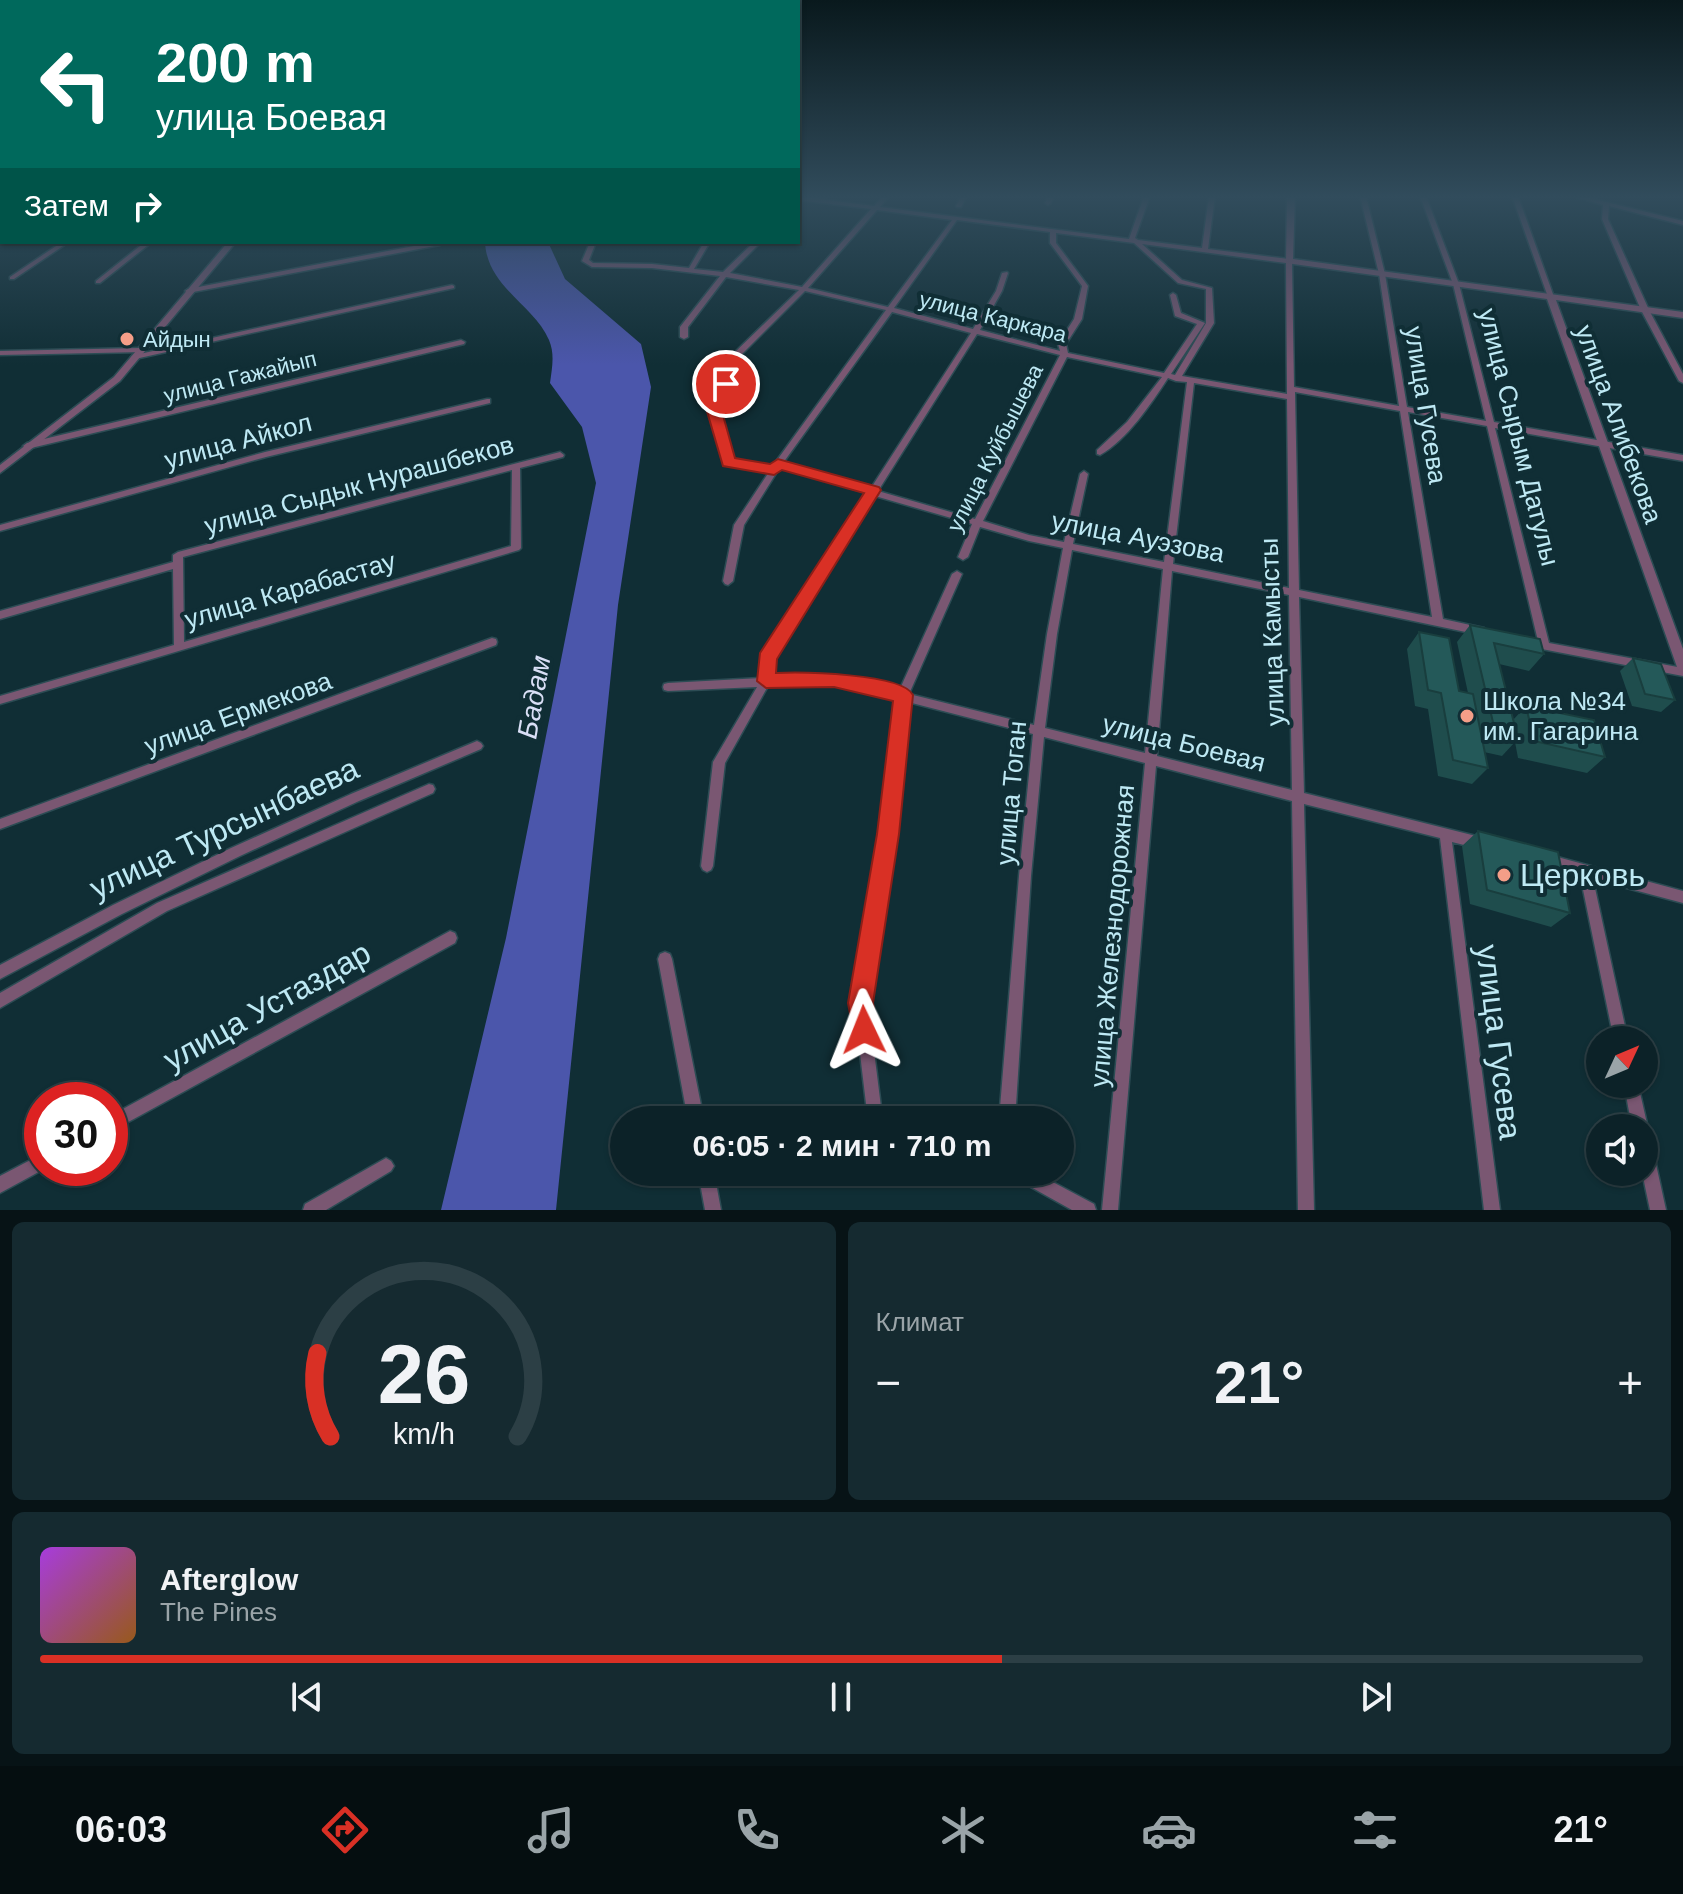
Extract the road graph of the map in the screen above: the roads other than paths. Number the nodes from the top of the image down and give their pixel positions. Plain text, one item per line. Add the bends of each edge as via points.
1 (50, 252) edge
2 (136, 252) edge
3 (223, 252) edge
4 (390, 252) edge
5 (589, 252) edge
6 (701, 252) edge
7 (747, 252) edge
8 (837, 252) edge
9 (931, 252) edge
10 (1060, 252) edge
11 (1148, 252) edge
12 (1224, 252) edge
13 (1289, 252) edge
14 (1377, 252) edge
15 (1444, 252) edge
16 (1535, 252) edge
17 (1620, 252) edge
18 (1289, 261) junction
19 (692, 267) junction
20 (1005, 273) dead end
21 (725, 274) junction
22 (1382, 274) junction
23 (12, 278) dead end
24 (98, 282) dead end
25 (1456, 284) junction
26 (452, 287) dead end
27 (188, 291) junction
28 (802, 291) junction
29 (1173, 295) dead end
30 (1551, 297) junction
31 (889, 310) junction
32 (1645, 310) junction
33 (1683, 315) edge
34 (977, 329) junction
35 (684, 337) dead end
36 (461, 342) dead end
37 (0, 353) edge
38 (138, 354) junction
39 (1065, 354) junction
40 (1165, 377) junction
41 (1176, 379) junction
42 (1191, 379) junction
43 (1683, 381) edge
44 (1290, 393) junction
45 (487, 401) dead end
46 (1401, 408) junction
47 (1492, 422) junction
48 (1601, 442) junction
49 (27, 446) junction
50 (1100, 452) dead end
51 (560, 455) dead end
52 (1683, 458) edge
53 (2, 466) edge
54 (516, 467) junction
55 (776, 467) junction
56 (1084, 474) dead end
57 (873, 490) junction
58 (977, 523) junction
59 (0, 528) edge
60 (1067, 545) junction
61 (963, 557) dead end
62 (178, 564) junction
63 (1168, 566) junction
64 (957, 574) dead end
65 (728, 581) dead end
66 (1292, 590) junction
67 (0, 615) edge
68 (1438, 622) junction
69 (1499, 636) edge
70 (1515, 639) edge
71 (492, 642) dead end
72 (179, 646) junction
73 (1545, 646) junction
74 (1683, 669) edge
75 (766, 681) junction
76 (668, 687) dead end
77 (903, 695) junction
78 (0, 700) edge
79 (1036, 730) junction
80 (477, 746) dead end
81 (1150, 758) junction
82 (429, 789) dead end
83 (1300, 794) junction
84 (0, 824) edge
85 (1445, 833) junction
86 (1487, 844) edge
87 (1543, 859) edge
88 (707, 866) dead end
89 (1585, 871) junction
90 (1683, 897) edge
91 (450, 938) dead end
92 (665, 959) dead end
93 (0, 972) edge
94 (0, 1001) edge
95 (1618, 1026) edge
96 (693, 1106) edge
97 (873, 1106) edge
98 (1008, 1106) edge
99 (128, 1114) edge
100 (386, 1166) dead end
101 (24, 1172) edge
102 (0, 1185) edge
103 (709, 1186) edge
104 (1044, 1186) edge
105 (1653, 1186) edge
106 (311, 1210) edge
107 (713, 1210) edge
108 (1088, 1210) edge
109 (1110, 1210) edge
110 (1306, 1210) edge
111 (1492, 1210) edge
112 (1658, 1210) edge

1 - 23 street
2 - 24 street
3 - 27 street
4 - 27 street
5 - 19 street, улица Каркара via 585,261 592,265
6 - 19 street
7 - 21 street
8 - 28 street
9 - 31 street
10 - 39 street, улица Куйбышева via 1085,286 1078,319 1062,344
11 - 41 street via 1180,282 1209,288 1210,323
12 - 18 street
13 - 18 street, улица Камысты
14 - 22 street, улица Гусева
15 - 25 street, улица Сырым Датулы
16 - 30 street, улица Алибекова
17 - 32 street
18 - 22 street
18 - 44 street, улица Камысты
19 - 21 street, улица Каркара
20 - 34 street
21 - 28 street, улица Каркара
21 - 35 street via 684,327
22 - 25 street
22 - 46 street, улица Гусева
25 - 30 street
25 - 47 street, улица Сырым Датулы
26 - 38 street
27 - 38 street
28 - 31 street, улица Каркара
28 - 55 street, улица Ауэзова via 736,356 714,408 728,462
29 - 40 street via 1178,314 1201,323
30 - 32 street
30 - 48 street, улица Алибекова
31 - 34 street, улица Каркара
31 - 55 street
32 - 33 street
32 - 43 street
34 - 39 street, улица Каркара
34 - 57 street
36 - 49 street, улица Гажайып
37 - 38 street
38 - 49 street via 91,402
39 - 40 street, улица Каркара
39 - 58 street, улица Куйбышева
40 - 41 street, улица Каркара
40 - 50 street via 1125,432
41 - 42 street, улица Каркара
42 - 44 street, улица Каркара
42 - 63 street, улица Железнодорожная
44 - 46 street, улица Каркара
44 - 66 street, улица Камысты
45 - 59 street, улица Айкол
46 - 47 street, улица Каркара
46 - 68 street, улица Гусева
47 - 48 street, улица Каркара
47 - 73 street, улица Сырым Датулы
48 - 52 street, улица Каркара
48 - 74 street, улица Алибекова
49 - 53 street
51 - 54 street, улица Сыдык Нурашбеков
54 - 62 street, улица Сыдык Нурашбеков via 178,555
54 - 72 street, улица Карабастау via 516,548
55 - 57 street, улица Ауэзова
55 - 65 street via 739,525
56 - 60 street, улица Тоган
57 - 58 street, улица Ауэзова
57 - 75 street via 767,658
58 - 60 street, улица Ауэзова
58 - 61 street, улица Куйбышева
60 - 63 street, улица Ауэзова
60 - 79 street, улица Тоган
62 - 67 street, улица Сыдык Нурашбеков
62 - 72 street, улица Сыдык Нурашбеков
63 - 66 street, улица Ауэзова
63 - 81 street, улица Железнодорожная
64 - 77 street, улица Куйбышева
66 - 68 street, улица Ауэзова
66 - 83 street, улица Камысты
68 - 69 street, улица Ауэзова
70 - 73 street
71 - 84 street, улица Ермекова
72 - 78 street, улица Карабастау
73 - 74 street
75 - 76 street, улица Боевая
75 - 77 street, улица Боевая via 834,679
75 - 88 street via 719,762
77 - 79 street, улица Боевая
77 - 97 street, улица Куйбышева via 861,1003
79 - 81 street, улица Боевая
79 - 98 street, улица Тоган
80 - 93 street, улица Турсынбаева via 334,804 142,894
81 - 83 street, улица Боевая
81 - 109 street, улица Железнодорожная
82 - 94 street, улица Турсынбаева via 162,907
83 - 85 street, улица Боевая
83 - 110 street, улица Камысты
85 - 86 street, улица Боевая
85 - 111 street, улица Гусева
87 - 89 street
89 - 90 street
89 - 95 street
91 - 99 street, улица Устаздар
92 - 96 street
100 - 106 street
101 - 102 street
103 - 107 street
104 - 108 street
105 - 112 street

